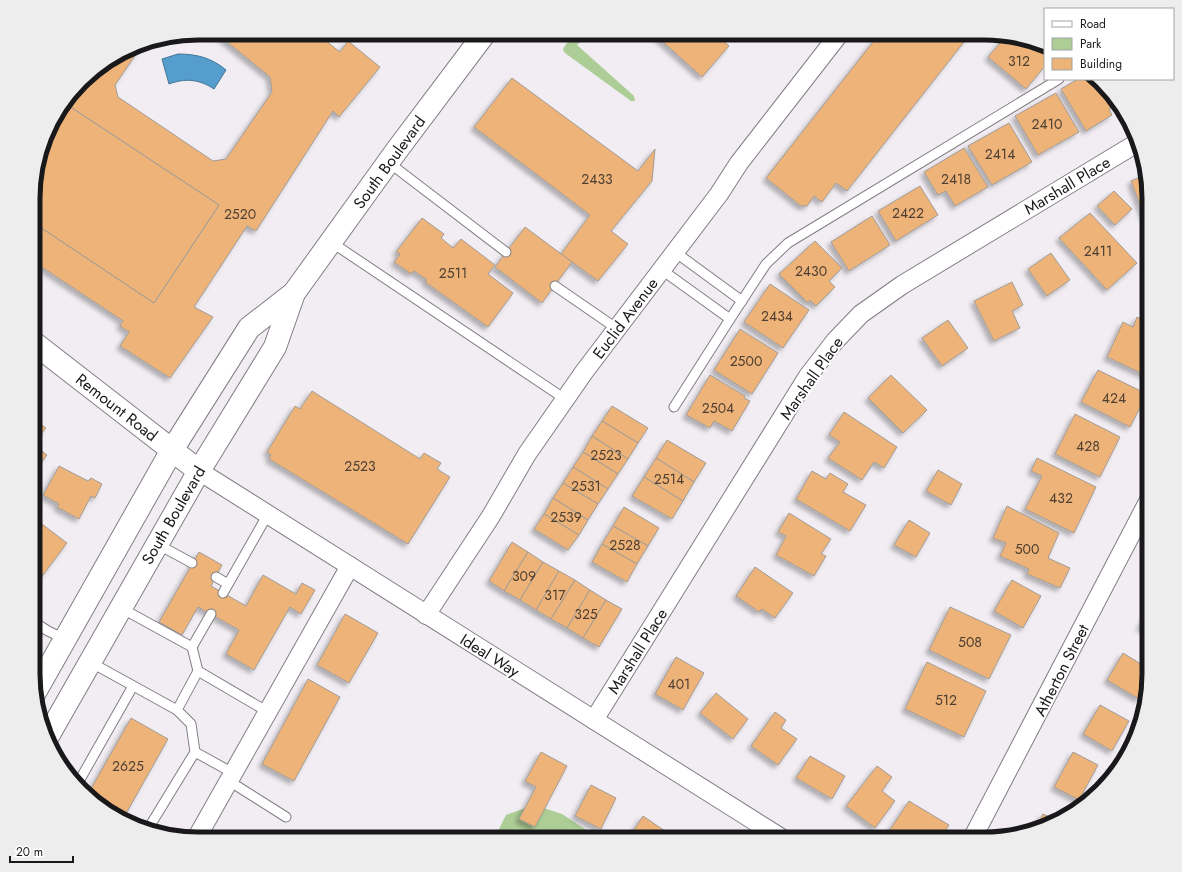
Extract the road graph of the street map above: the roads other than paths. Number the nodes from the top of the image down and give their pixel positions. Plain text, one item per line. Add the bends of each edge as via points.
1 (480, 40) edge
2 (835, 40) edge
3 (1057, 80) edge
4 (1133, 145) edge
5 (388, 162) junction
6 (331, 242) junction
7 (506, 252) dead end
8 (675, 252) junction
9 (662, 270) junction
10 (554, 286) dead end
11 (294, 293) junction
12 (742, 301) junction
13 (730, 319) junction
14 (616, 328) junction
15 (40, 348) edge
16 (565, 399) junction
17 (674, 407) dead end
18 (172, 450) junction
19 (198, 470) junction
20 (1142, 513) edge
21 (268, 514) junction
22 (157, 544) junction
23 (192, 563) dead end
24 (350, 566) junction
25 (216, 577) dead end
26 (228, 584) junction
27 (223, 593) dead end
28 (121, 608) junction
29 (211, 614) dead end
30 (426, 615) junction
31 (40, 626) edge
32 (65, 639) junction
33 (192, 647) junction
34 (90, 662) junction
35 (198, 671) junction
36 (40, 683) edge
37 (133, 686) junction
38 (177, 710) junction
39 (268, 712) junction
40 (594, 720) junction
41 (51, 731) edge
42 (195, 752) junction
43 (231, 777) junction
44 (80, 779) edge
45 (286, 817) dead end
46 (151, 825) edge
47 (200, 832) edge
48 (772, 832) edge
49 (976, 832) edge

1 - 5 main road, South Boulevard
2 - 8 street, Euclid Avenue via 739,163
3 - 12 lane via 788,243 766,264
4 - 40 street, Marshall Place via 902,285 861,314 835,341 808,376
5 - 6 main road, South Boulevard
5 - 7 lane
6 - 11 main road, South Boulevard
6 - 16 lane
8 - 9 street, Euclid Avenue
8 - 12 lane
9 - 13 lane
9 - 14 street, Euclid Avenue
10 - 14 lane
11 - 18 main road, South Boulevard via 250,328
11 - 19 main road, South Boulevard via 275,347
12 - 13 lane
13 - 17 lane
14 - 16 street, Euclid Avenue
15 - 18 main road, Remount Road
16 - 30 street, Euclid Avenue via 527,454 491,516
18 - 19 main road, Remount Road
18 - 32 main road, South Boulevard
19 - 21 street, Ideal Way
19 - 22 main road, South Boulevard
20 - 49 street, Atherton Street
21 - 24 street, Ideal Way
21 - 26 lane
22 - 23 lane
22 - 28 main road, South Boulevard
24 - 30 street, Ideal Way
24 - 39 street
25 - 26 lane
26 - 27 lane
28 - 33 lane
28 - 34 main road, South Boulevard
29 - 33 lane
30 - 40 street, Ideal Way
31 - 32 lane
32 - 36 main road, South Boulevard
33 - 35 lane
34 - 37 lane
34 - 41 main road, South Boulevard
35 - 38 lane
35 - 39 lane
37 - 38 lane
37 - 44 lane
38 - 42 lane via 191,724
39 - 43 street
40 - 48 street, Ideal Way
42 - 43 lane
42 - 46 lane
43 - 45 lane
43 - 47 street

